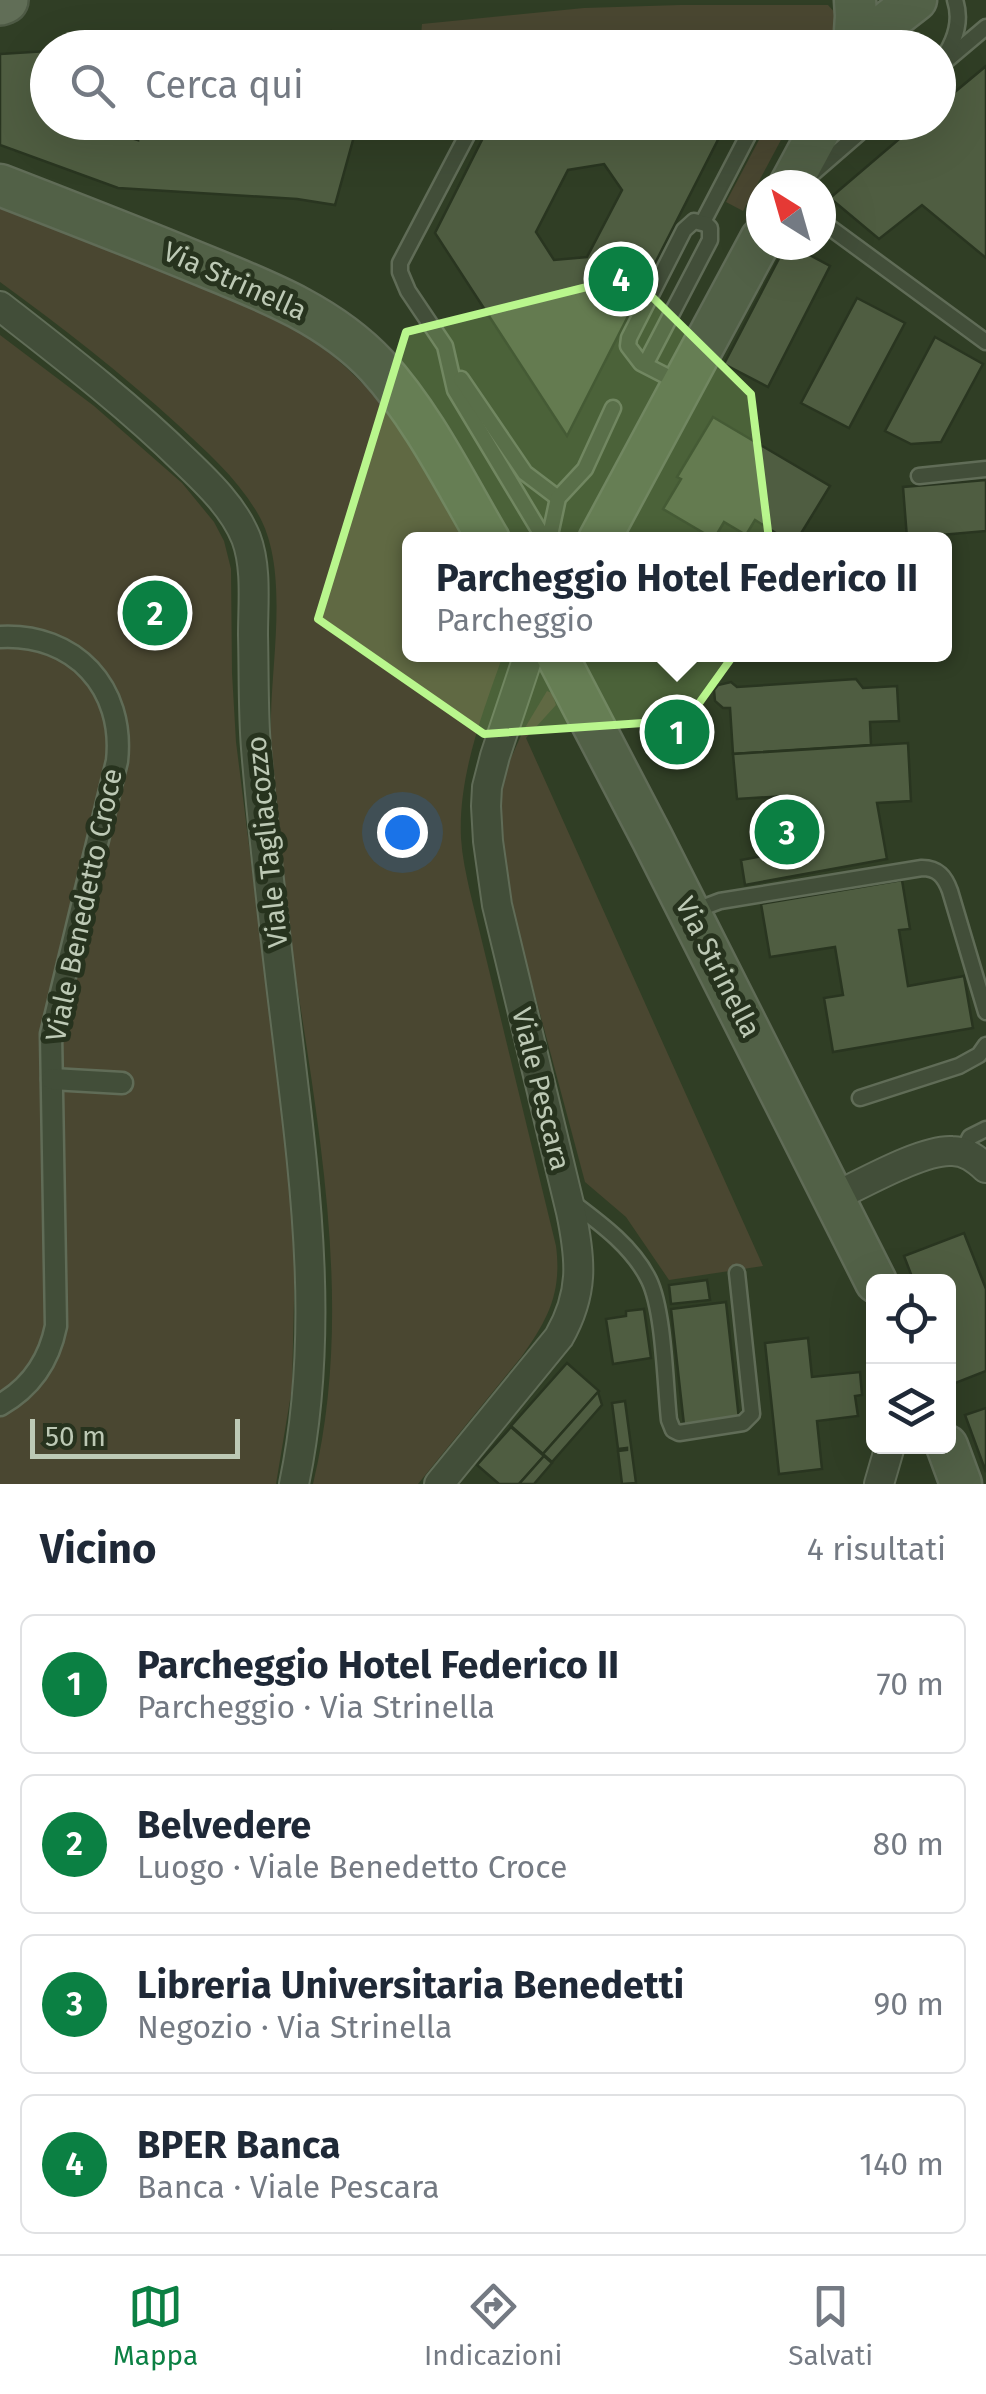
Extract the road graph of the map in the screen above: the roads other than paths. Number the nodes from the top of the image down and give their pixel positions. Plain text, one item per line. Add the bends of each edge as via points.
1 (855, 0) edge
2 (916, 0) edge
3 (955, 0) edge
4 (986, 27) edge
5 (855, 30) edge
6 (882, 30) edge
7 (956, 30) edge
8 (956, 51) edge
9 (465, 140) edge
10 (746, 140) edge
11 (814, 140) edge
12 (852, 140) edge
13 (798, 170) edge
14 (818, 170) edge
15 (0, 185) edge
16 (703, 222) junction
17 (836, 231) edge
18 (750, 260) edge
19 (0, 306) edge
20 (986, 342) edge
21 (645, 365) junction
22 (461, 380) dead end
23 (683, 384) junction
24 (613, 408) dead end
25 (986, 469) edge
26 (919, 476) dead end
27 (558, 498) junction
28 (484, 532) edge
29 (542, 532) edge
30 (549, 532) edge
31 (604, 532) edge
32 (0, 637) edge
33 (527, 662) edge
34 (560, 662) edge
35 (690, 912) junction
36 (986, 1012) edge
37 (986, 1045) edge
38 (52, 1079) junction
39 (122, 1082) dead end
40 (860, 1098) dead end
41 (986, 1129) edge
42 (974, 1160) edge
43 (834, 1197) junction
44 (568, 1198) junction
45 (738, 1273) dead end
46 (872, 1274) edge
47 (0, 1405) edge
48 (888, 1454) edge
49 (950, 1454) edge
50 (294, 1484) edge
51 (439, 1484) edge
52 (879, 1484) edge
53 (961, 1484) edge

1 - 5 main road
2 - 6 main road
3 - 7 lane
4 - 8 lane
9 - 29 lane via 400,272 445,346 454,390
10 - 16 lane
11 - 13 main road
12 - 14 lane
15 - 28 main road, Via Strinella via 260,288 343,336 392,384
16 - 21 lane via 710,240
16 - 21 lane via 684,230 629,338 633,355
17 - 20 lane
18 - 23 main road
19 - 50 street, Viale Tagliacozzo via 194,470 230,512 250,554 258,773 308,1247 309,1386
21 - 23 lane
22 - 27 lane via 525,474
23 - 31 main road
24 - 27 lane via 585,469
25 - 26 lane
27 - 30 lane
32 - 38 street, Viale Benedetto Croce via 50,643 81,662 104,690 118,737 51,1034
33 - 44 street, Viale Pescara via 488,787 488,841 497,906
34 - 35 main road, Via Strinella
35 - 36 lane via 935,870 950,890
35 - 43 main road, Via Strinella
37 - 40 lane via 960,1066
38 - 39 street
38 - 47 street, Viale Benedetto Croce via 56,1326 39,1370
41 - 42 lane via 970,1138
42 - 43 street via 947,1150 931,1154
43 - 46 main road, Via Strinella
44 - 45 lane via 620,1242 650,1283 669,1420 679,1433 743,1424 752,1414
44 - 51 street, Viale Pescara via 580,1265 568,1322
48 - 52 street
49 - 53 main road

